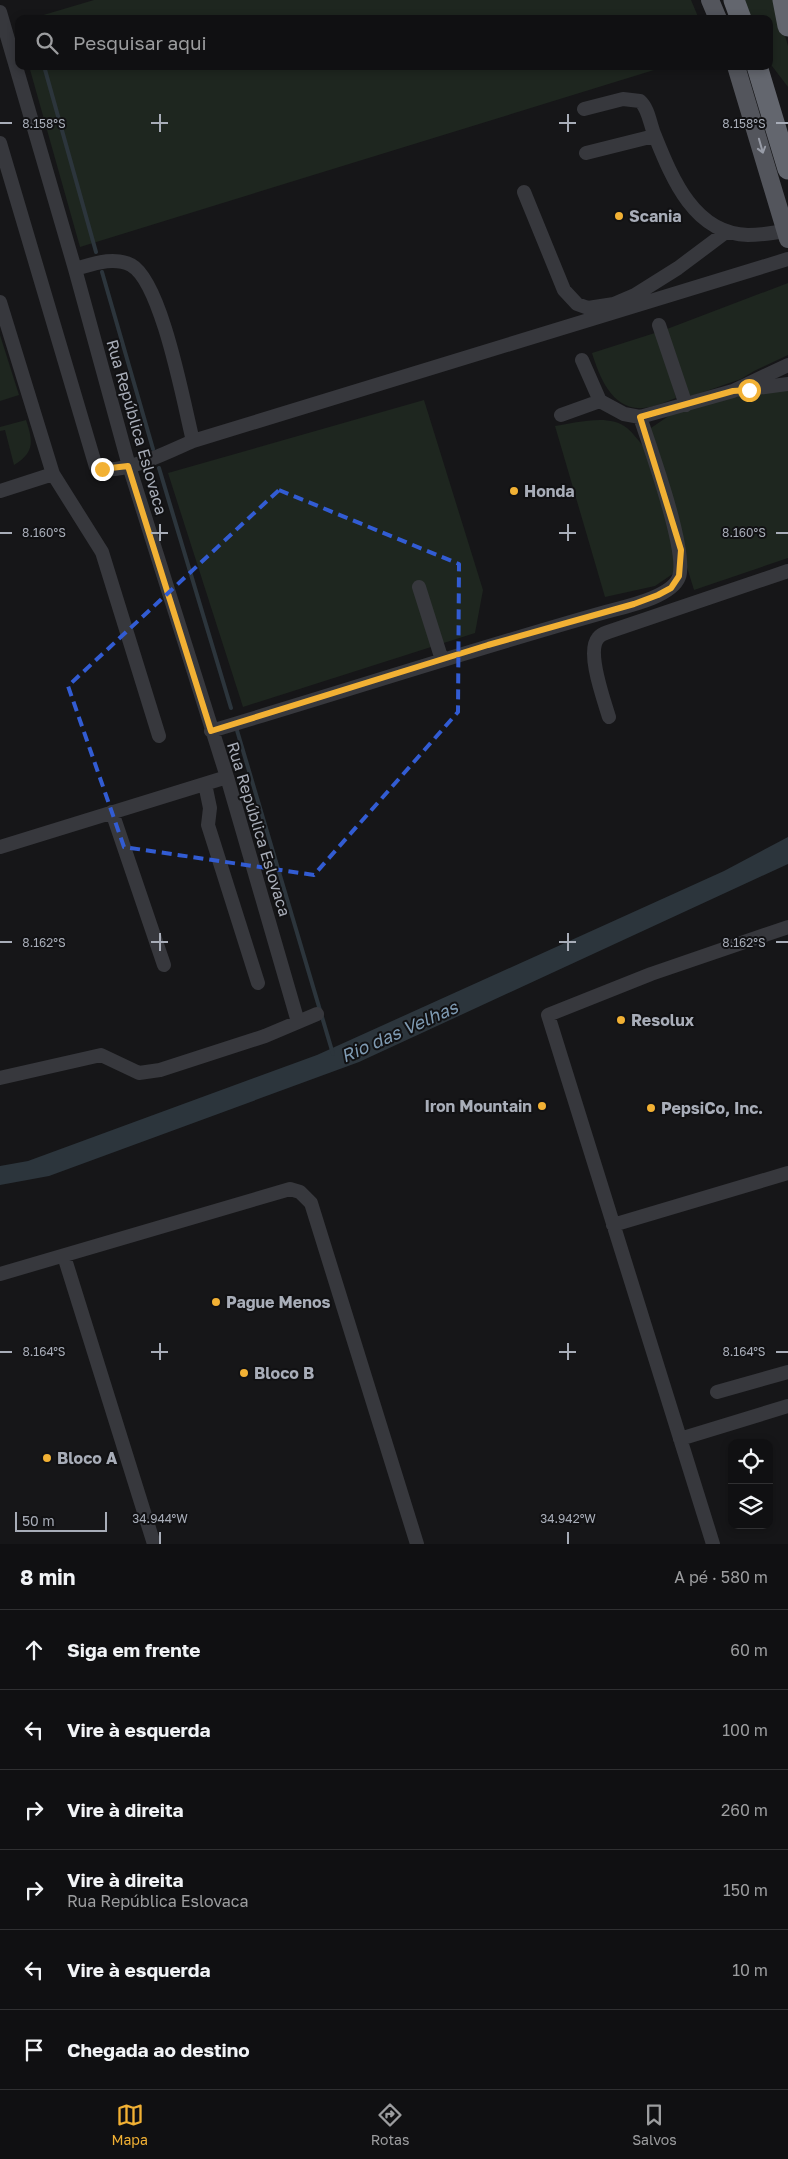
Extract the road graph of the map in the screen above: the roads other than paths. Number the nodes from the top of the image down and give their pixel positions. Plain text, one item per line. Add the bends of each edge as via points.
1 (710, 0) edge
2 (734, 0) edge
3 (783, 0) edge
4 (0, 12) edge
5 (716, 15) edge
6 (740, 15) edge
7 (788, 26) edge
8 (15, 63) edge
9 (17, 70) edge
10 (737, 70) edge
11 (758, 70) edge
12 (584, 110) dead end
13 (654, 136) junction
14 (0, 143) edge
15 (586, 154) dead end
16 (788, 169) edge
17 (524, 192) dead end
18 (726, 232) junction
19 (787, 235) edge
20 (788, 258) edge
21 (75, 269) junction
22 (0, 302) edge
23 (659, 325) dead end
24 (582, 360) dead end
25 (788, 365) edge
26 (788, 384) edge
27 (733, 391) junction
28 (600, 401) junction
29 (686, 405) junction
30 (562, 415) dead end
31 (640, 417) junction
32 (193, 441) junction
33 (128, 466) junction
34 (53, 474) junction
35 (0, 491) edge
36 (788, 571) edge
37 (419, 587) dead end
38 (442, 660) junction
39 (609, 717) dead end
40 (211, 731) junction
41 (159, 736) dead end
42 (227, 777) junction
43 (205, 784) junction
44 (112, 812) junction
45 (0, 847) edge
46 (788, 926) edge
47 (164, 965) dead end
48 (258, 983) dead end
49 (318, 1014) dead end
50 (298, 1022) junction
51 (0, 1078) edge
52 (788, 1173) edge
53 (613, 1225) junction
54 (64, 1256) junction
55 (0, 1274) edge
56 (788, 1372) edge
57 (717, 1392) dead end
58 (788, 1406) edge
59 (680, 1439) junction
60 (154, 1544) edge
61 (418, 1544) edge
62 (713, 1544) edge

1 - 5 main road
2 - 6 highway
3 - 7 highway
4 - 8 lane, Rua República Eslovaca
9 - 21 lane, Rua República Eslovaca
10 -> 19 main road
11 - 16 highway
12 - 13 lane via 624,99 636,100 645,108
13 - 15 lane
13 - 18 lane via 686,200 703,220
14 - 33 lane via 96,467 115,469
17 - 18 lane via 564,290 577,304 588,308 609,306 635,295
18 - 19 lane
20 - 32 lane
21 - 32 lane via 111,261 125,263 139,271 146,280 163,324
21 - 33 lane, Rua República Eslovaca
22 - 34 lane
23 - 29 lane
24 - 28 lane
25 - 27 lane
26 - 27 lane
27 - 29 lane
28 - 30 lane
28 - 31 lane via 624,414
29 - 31 lane
31 - 38 lane via 681,550 676,584 634,604
32 - 33 lane
33 - 40 lane, Rua República Eslovaca
34 - 35 lane
34 - 41 lane via 102,552
36 - 39 lane via 598,638 594,658
37 - 38 lane
38 - 40 lane
40 - 42 lane, Rua República Eslovaca
42 - 43 lane
42 - 50 lane, Rua República Eslovaca
43 - 44 lane
43 - 48 lane via 210,808 208,826
44 - 45 lane
44 - 47 lane
46 - 53 lane via 651,974 548,1015
49 - 50 lane
50 - 51 lane via 160,1070 138,1073 101,1055
52 - 53 lane
53 - 59 lane
54 - 55 lane
54 - 60 lane
54 - 61 lane via 290,1189 300,1192 311,1203
56 - 57 lane
58 - 59 lane
59 - 62 lane

